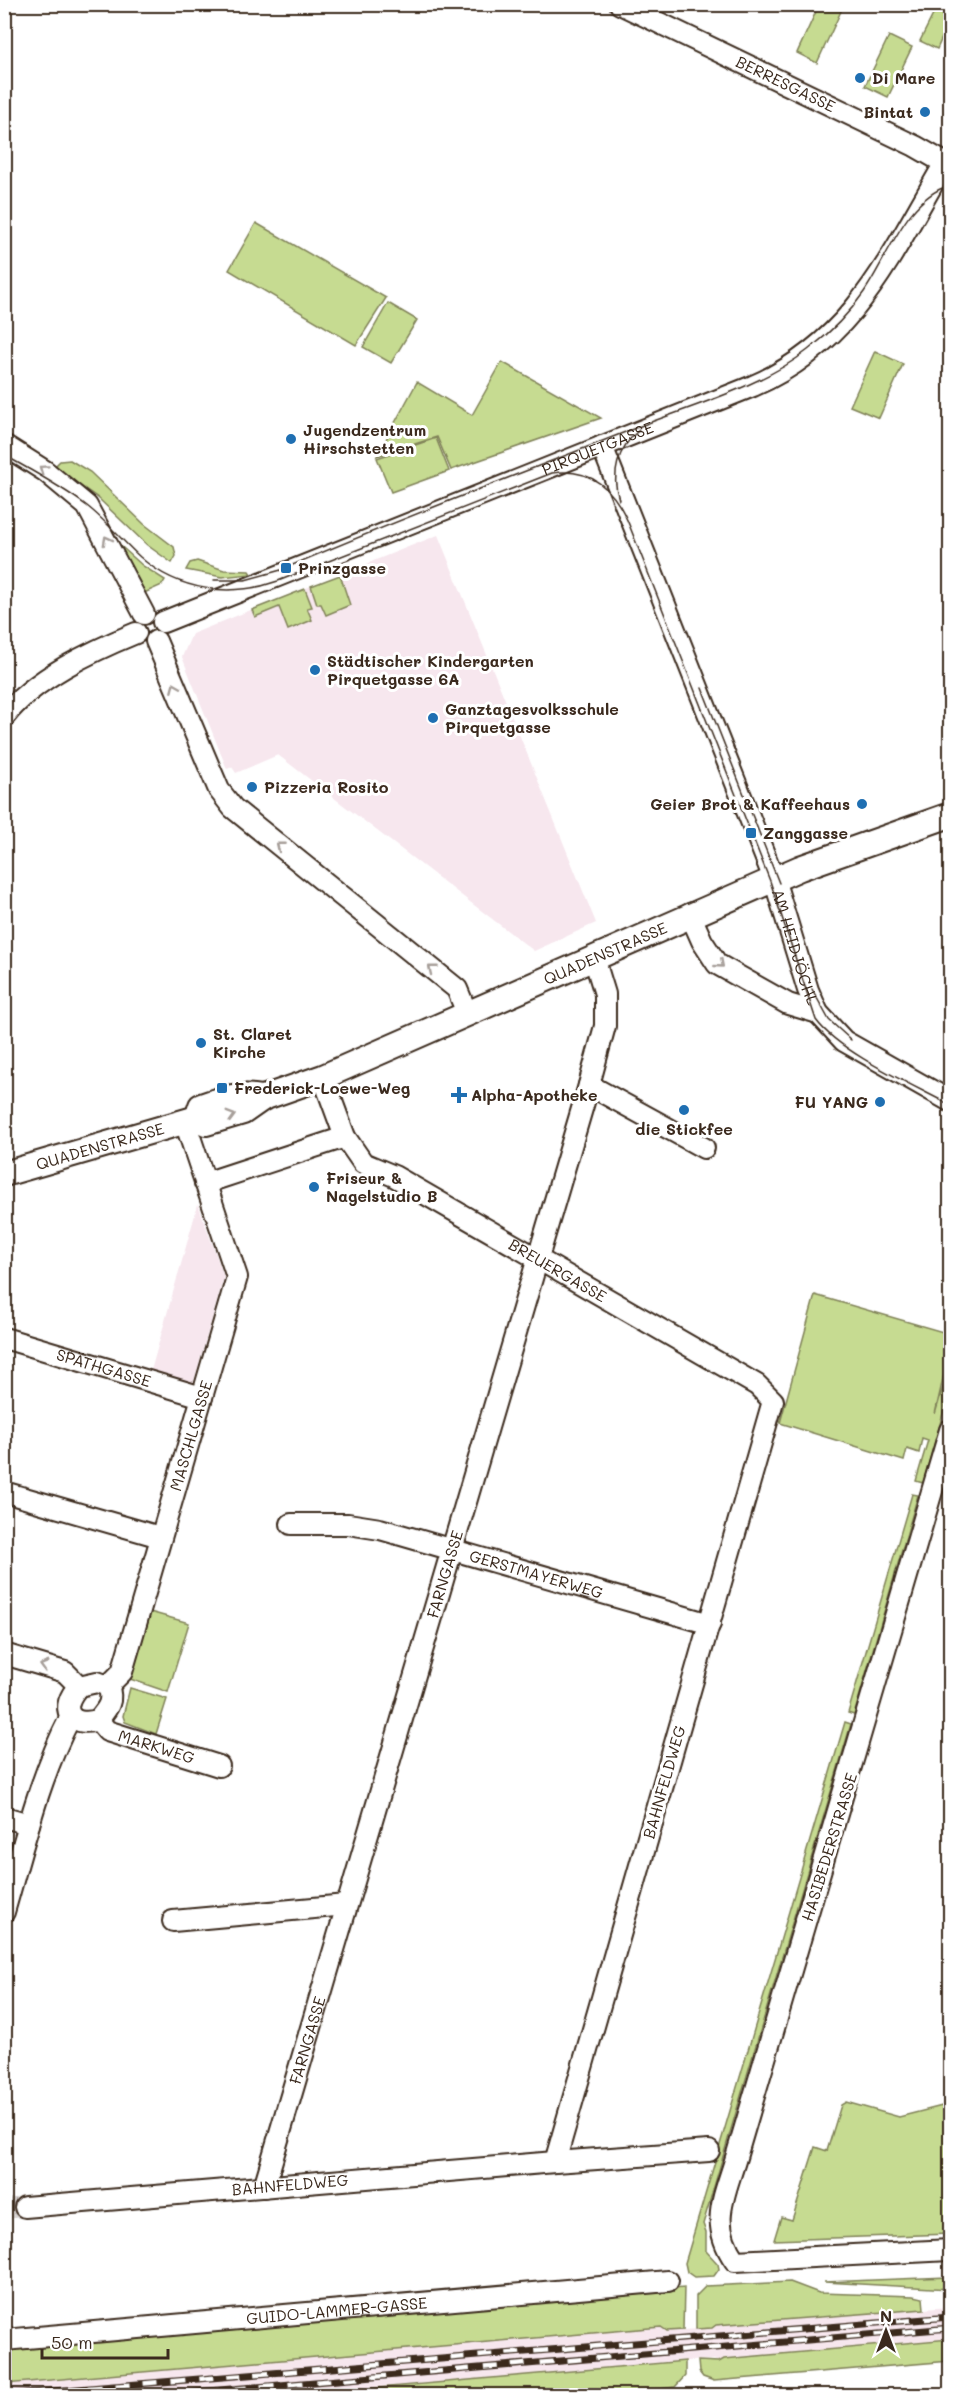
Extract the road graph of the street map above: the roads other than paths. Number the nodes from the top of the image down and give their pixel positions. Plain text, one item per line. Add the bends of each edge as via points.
1 (620, 4) edge
2 (948, 165) edge
3 (4, 445) edge
4 (602, 446) junction
5 (144, 614) junction
6 (163, 622) junction
7 (136, 633) junction
8 (156, 640) junction
9 (4, 717) edge
10 (951, 815) edge
11 (774, 879) junction
12 (690, 914) junction
13 (594, 958) junction
14 (467, 1013) junction
15 (818, 1013) junction
16 (323, 1077) junction
17 (589, 1085) junction
18 (951, 1101) edge
19 (191, 1120) junction
20 (345, 1137) junction
21 (704, 1148) dead end
22 (4, 1174) edge
23 (205, 1183) junction
24 (536, 1258) junction
25 (4, 1338) edge
26 (202, 1397) junction
27 (773, 1401) joint
28 (951, 1430) edge
29 (4, 1491) edge
30 (291, 1524) dead end
31 (160, 1537) junction
32 (452, 1548) junction
33 (710, 1624) junction
34 (4, 1654) edge
35 (79, 1686) junction
36 (108, 1686) junction
37 (71, 1716) junction
38 (99, 1720) junction
39 (219, 1766) dead end
40 (4, 1817) edge
41 (29, 1824) junction
42 (346, 1905) junction
43 (4, 1912) edge
44 (173, 1921) dead end
45 (709, 2151) dead end
46 (555, 2162) junction
47 (264, 2187) junction
48 (24, 2208) tunnel mouth
49 (951, 2250) edge
50 (668, 2281) dead end
51 (4, 2340) edge

1 - 2 street, BERRESGASSE
2 - 4 street, PIRQUETGASSE via 871,289 844,324 819,347 770,378
5 -> 3 street via 87,506 45,471
4 - 6 street, PIRQUETGASSE
4 - 11 street
5 - 6 street via 155,614
5 - 7 street via 135,624
6 - 8 street via 162,635
7 - 8 street via 142,640
7 - 9 street via 83,655 14,705
14 -> 8 street via 456,989 233,808 219,790
10 - 11 street, QUADENSTRASSE
11 - 12 street, QUADENSTRASSE
11 - 15 street, AM HEIDJÖCHL
12 - 13 street, QUADENSTRASSE
12 -> 15 street, AM HEIDJÖCHL via 717,964 788,1004
13 - 14 street, QUADENSTRASSE
13 - 17 street, FARNGASSE via 604,994 604,1026
14 - 16 street, QUADENSTRASSE
15 - 18 street, AM HEIDJÖCHL via 844,1041
16 - 19 street, QUADENSTRASSE via 263,1098 243,1112 206,1123
16 - 20 street
17 - 21 street
17 - 24 street, FARNGASSE
19 - 22 street, QUADENSTRASSE
19 - 23 street, MASCHLGASSE
20 - 23 street
20 - 24 street, BREUERGASSE via 363,1163 394,1176
23 - 26 street, MASCHLGASSE via 237,1277
24 - 27 street, BREUERGASSE via 757,1385
24 - 32 street, FARNGASSE
25 - 26 street, SPÄTHGASSE
26 - 31 street, MASCHLGASSE
27 - 33 street, BAHNFELDWEG
28 - 49 street, HASIBEDERSTRASSE via 720,2212 719,2229 724,2246 735,2261
29 - 31 street
30 - 32 street, GERSTMAYERWEG via 348,1524
31 - 36 street, MASCHLGASSE via 122,1672
32 - 33 street, GERSTMAYERWEG
32 - 42 street, FARNGASSE
33 - 46 street, BAHNFELDWEG
35 -> 34 street via 65,1672
35 - 36 street via 97,1682
35 - 37 street via 68,1701
36 - 38 street via 112,1696
37 - 38 street via 80,1722
37 - 41 street via 58,1739
38 - 39 street, MARKWEG via 107,1731
40 - 41 street
41 - 43 street
42 - 44 street
42 - 47 street, FARNGASSE
45 - 46 street, BAHNFELDWEG
46 - 47 street, BAHNFELDWEG
47 - 48 street, BAHNFELDWEG
50 - 51 street, GUIDO-LAMMER-GASSE

